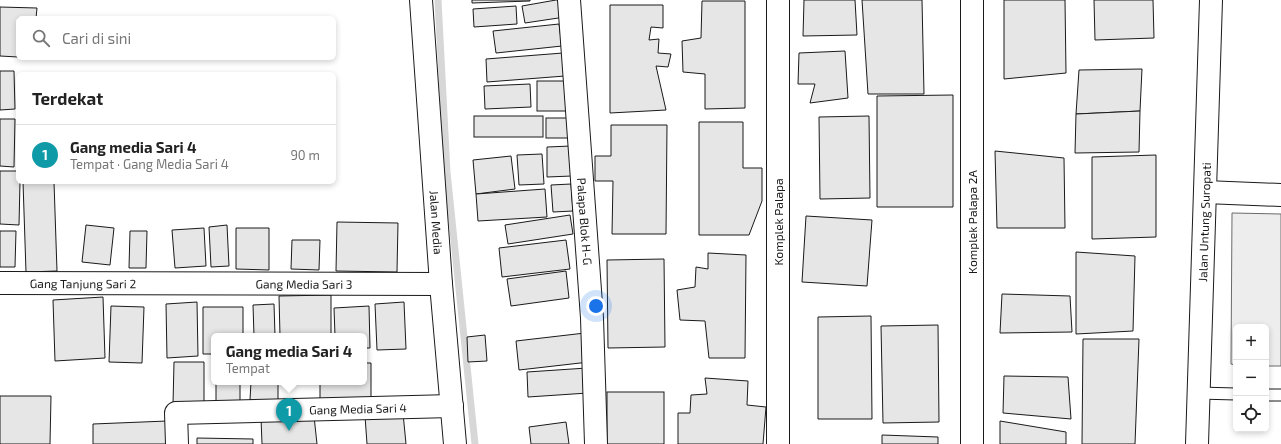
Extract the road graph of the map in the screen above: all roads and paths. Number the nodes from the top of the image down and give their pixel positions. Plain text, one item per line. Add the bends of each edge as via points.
1 (421, 0) edge
2 (569, 0) edge
3 (778, 0) edge
4 (972, 0) edge
5 (1211, 0) edge
6 (1205, 192) junction
7 (1281, 195) edge
8 (0, 283) edge
9 (167, 283) joint
10 (441, 284) junction
11 (1198, 393) junction
12 (1233, 394) edge
13 (1269, 394) edge
14 (1281, 395) edge
15 (452, 406) junction
16 (177, 444) edge
17 (455, 444) edge
18 (596, 444) edge
19 (778, 444) edge
20 (972, 444) edge
21 (1197, 444) edge

1 - 10 street, Jalan Media
2 - 18 street, Palapa Blok H-G via 592,318
3 - 19 street, Komplek Palapa
4 - 20 street, Komplek Palapa 2A
5 - 6 street, Jalan Untung Suropati
6 - 7 street
6 - 11 street, Jalan Untung Suropati
8 - 9 street, Gang Tanjung Sari 2
9 - 10 street, Gang Media Sari 3
10 - 15 street, Jalan Media
11 - 12 lane
11 - 21 street, Jalan Untung Suropati
13 - 14 lane
15 - 16 street, Gang Media Sari 4 via 176,413
15 - 17 street, Jalan Media

